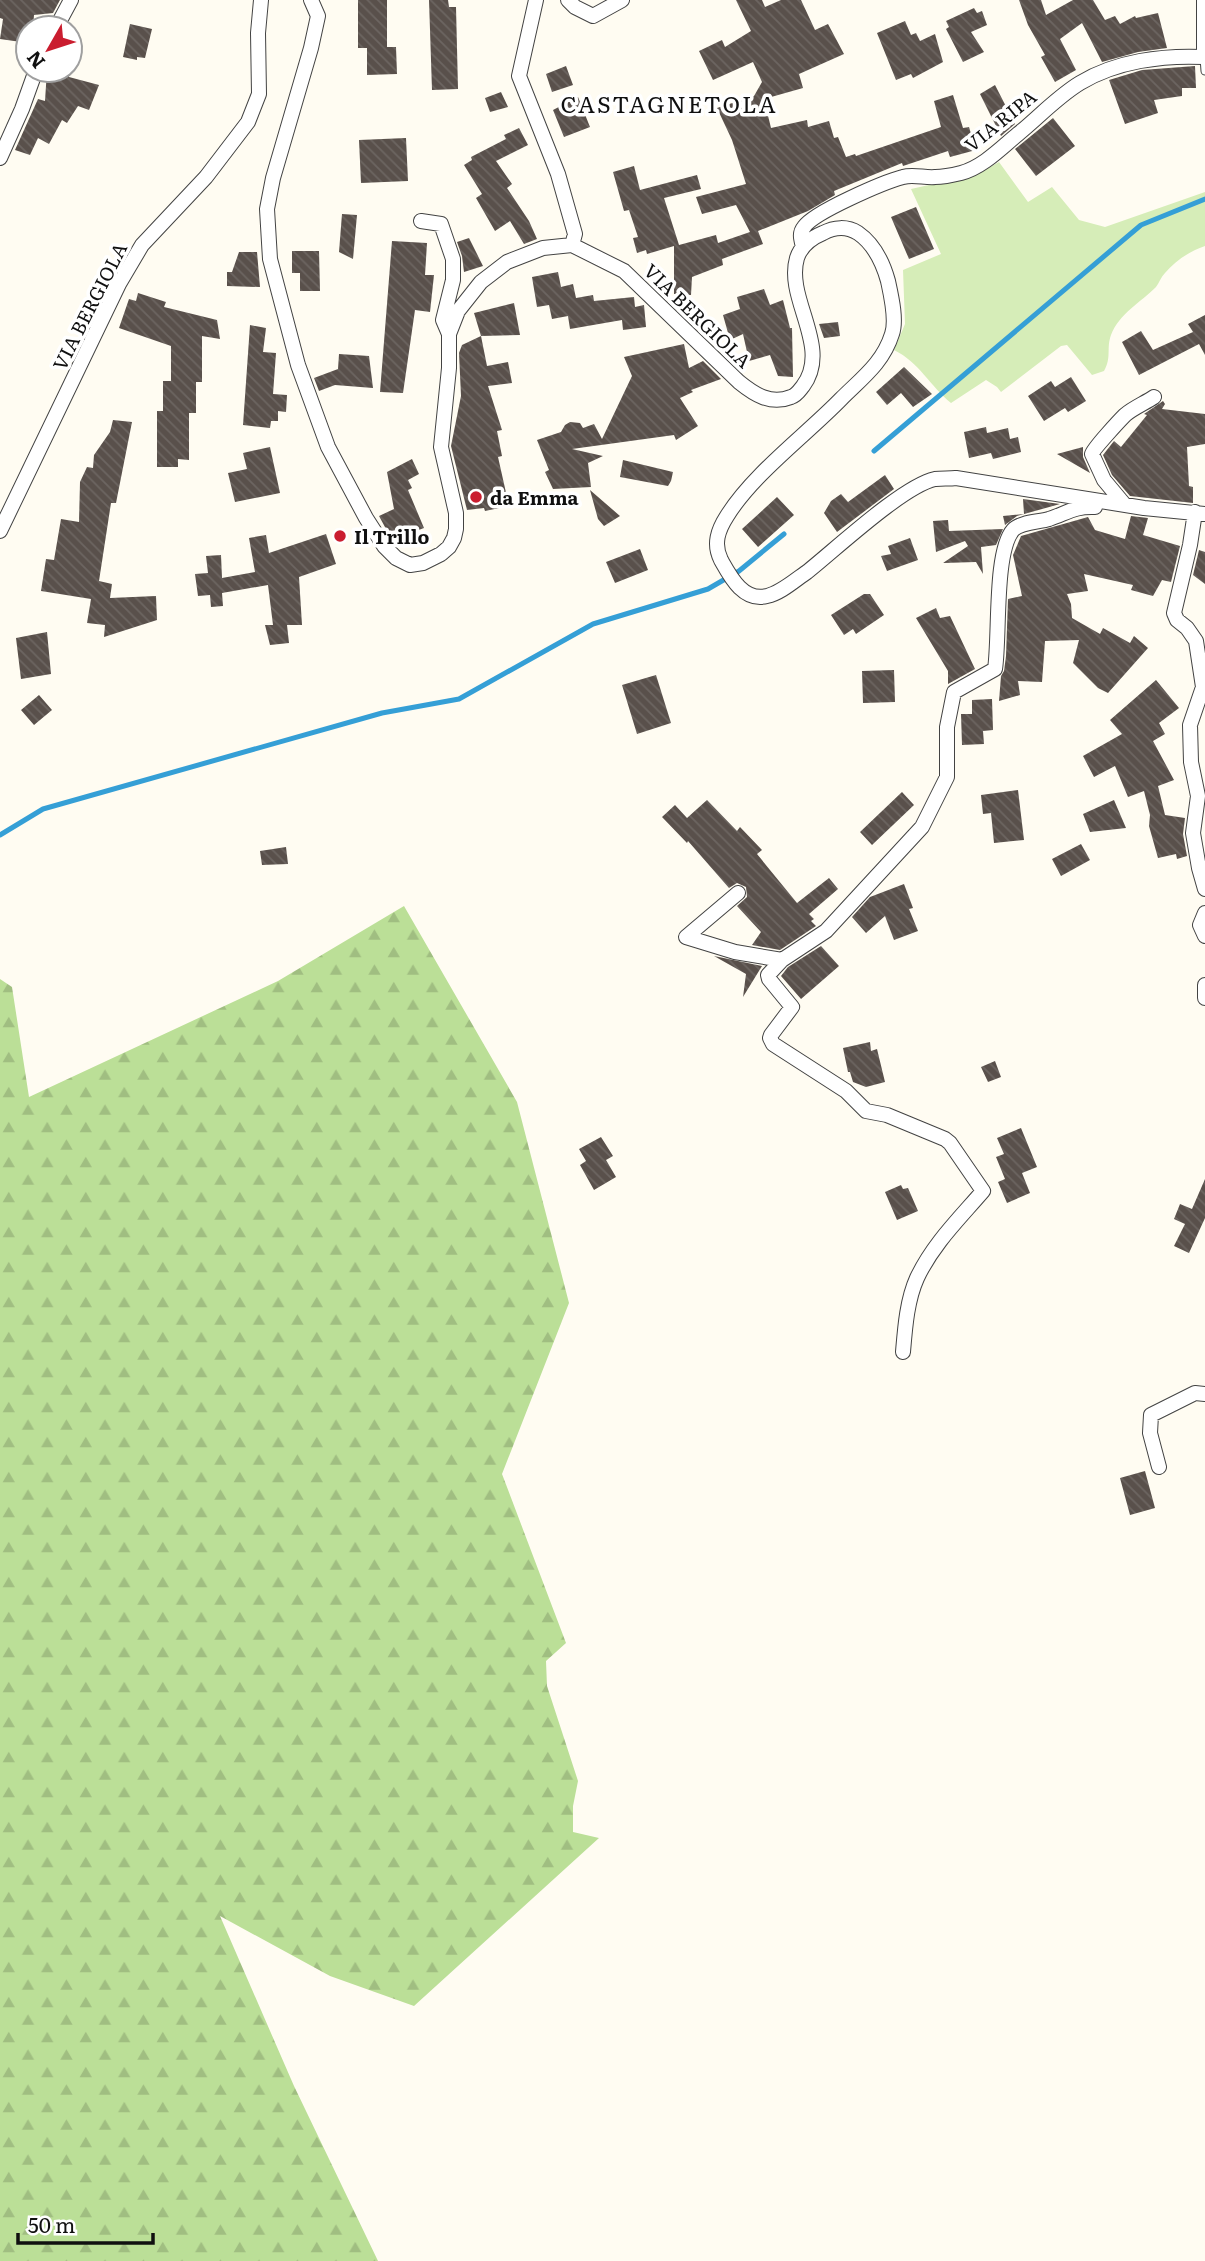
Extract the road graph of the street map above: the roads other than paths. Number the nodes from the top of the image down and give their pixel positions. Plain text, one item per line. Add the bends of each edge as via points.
1 (261, 0) edge
2 (311, 0) edge
3 (537, 0) edge
4 (568, 0) edge
5 (622, 0) edge
6 (1204, 0) edge
7 (1204, 64) edge
8 (31, 84) edge
9 (0, 158) edge
10 (421, 222) dead end
11 (572, 245) junction
12 (803, 247) junction
13 (449, 334) junction
14 (1154, 397) dead end
15 (1124, 504) junction
16 (1200, 513) edge
17 (0, 531) edge
18 (1205, 889) edge
19 (738, 893) dead end
20 (1205, 912) edge
21 (1205, 936) edge
22 (782, 960) junction
23 (1205, 985) edge
24 (1205, 998) edge
25 (903, 1352) dead end
26 (1205, 1394) edge
27 (1159, 1467) dead end

1 - 17 street, VIA BERGIOLA via 261,79 252,114 206,177 142,245 118,284
2 - 13 street via 317,16 311,48 267,209 270,259 298,365 328,447 384,546 410,565 441,554 456,529 441,447
3 - 11 street via 519,76 558,174 575,234
4 - 5 street via 593,16
6 - 7 street
7 - 12 street, VIA RIPA via 1171,56 1116,68 1081,82 986,160 964,172 906,176 816,216 800,233
8 - 9 street
10 - 13 street via 442,224 453,259 443,320
11 - 12 street, VIA BERGIOLA via 624,271 739,382 758,396 779,401 796,395 807,380 813,356 796,283 797,258
11 - 13 street via 543,248 507,262 481,282 458,311
12 - 15 street via 835,229 846,227 858,233 873,248 886,274 894,331 880,361 733,506 718,530 716,552 734,584 752,596 766,597 790,585 910,490 934,479 956,478
14 - 15 street via 1125,415 1092,453 1104,480
15 - 16 street
15 - 22 street via 1080,506 1013,529 1002,563 996,666 952,696 947,777 935,804 908,844 826,931
16 - 18 street via 1174,613 1196,641 1203,687 1190,725 1198,796 1193,833
19 - 22 street via 686,937
20 - 21 street via 1200,925
22 - 25 street via 768,975 792,1010 771,1034 771,1041 846,1091 866,1111 945,1139 983,1191 938,1242 916,1280
23 - 24 street
26 - 27 street via 1195,1393 1151,1415 1150,1433

